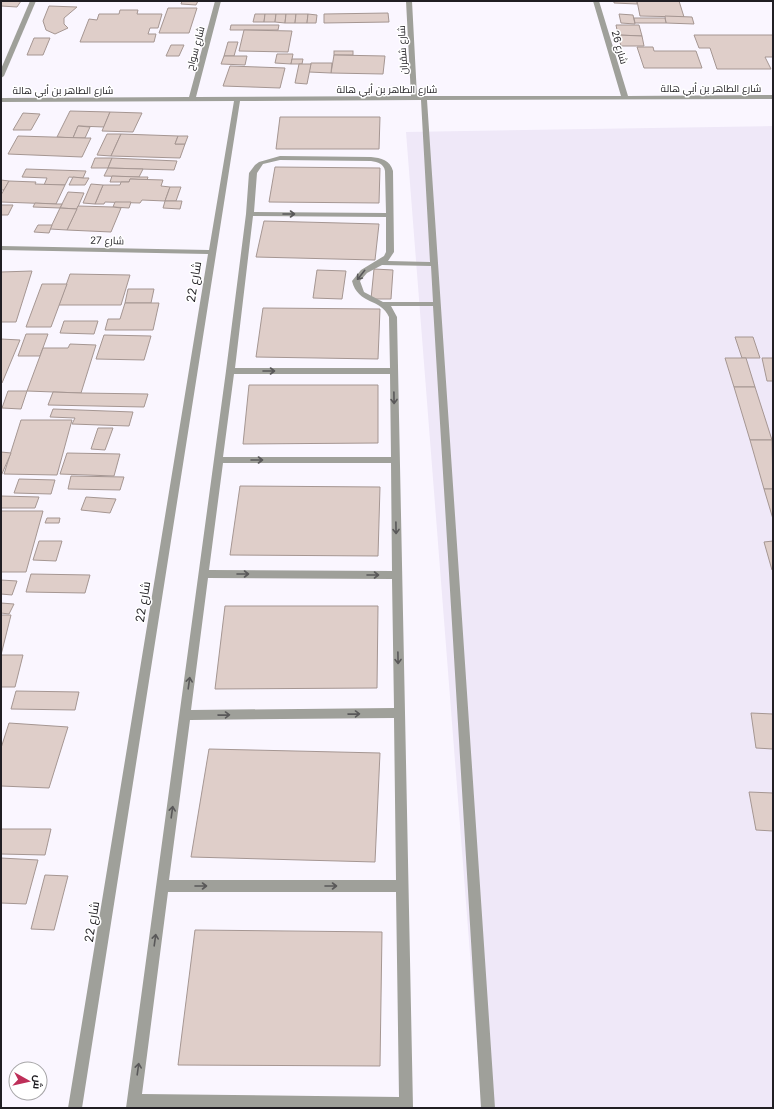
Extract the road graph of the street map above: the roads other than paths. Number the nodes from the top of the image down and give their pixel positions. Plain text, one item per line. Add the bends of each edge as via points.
1 (33, 1) edge
2 (218, 1) edge
3 (409, 1) edge
4 (596, 1) edge
5 (1, 76) edge
6 (773, 97) edge
7 (625, 98) junction
8 (419, 99) junction
9 (1, 100) edge
10 (192, 100) junction
11 (237, 100) junction
12 (250, 214) junction
13 (389, 215) junction
14 (1, 248) edge
15 (212, 252) junction
16 (381, 263) junction
17 (434, 264) junction
18 (382, 304) junction
19 (437, 304) junction
20 (230, 371) junction
21 (393, 371) junction
22 (218, 460) junction
23 (395, 460) junction
24 (204, 574) junction
25 (397, 575) junction
26 (399, 714) junction
27 (185, 715) junction
28 (162, 886) junction
29 (402, 886) junction
30 (133, 1104) edge
31 (406, 1106) edge
32 (75, 1108) edge
33 (488, 1108) edge

1 - 5 street
2 - 10 street, شارع سواح
3 - 8 street, شارع شقران
4 - 7 street, شارع 26
6 - 7 street, شارع الطاهر بن أبي هالة
7 - 8 street, شارع الطاهر بن أبي هالة
8 - 11 street, شارع الطاهر بن أبي هالة
8 - 17 street, شارع شقران
9 - 10 street, شارع الطاهر بن أبي هالة
10 - 11 street, شارع الطاهر بن أبي هالة
11 - 15 street, شارع 22
12 -> 13 street
12 - 13 street via 254,169 261,163 287,158 372,159 382,162 389,171
12 - 20 street
13 - 16 street via 390,252
14 - 15 street, شارع 27
15 - 32 street, شارع 22
16 - 17 street
16 -> 18 street via 363,271 356,281 363,295
17 - 19 street, شارع شقران
18 - 19 street
18 - 21 street via 392,312 393,317
19 - 33 street, شارع شقران
20 -> 21 street
20 - 22 street
21 -> 23 street
22 -> 23 street
22 - 24 street
23 -> 25 street
24 -> 25 street
27 -> 24 street
25 -> 26 street
27 -> 26 street
26 - 29 street
28 -> 27 street
28 -> 29 street
30 -> 28 street
29 - 31 street
30 - 31 street

